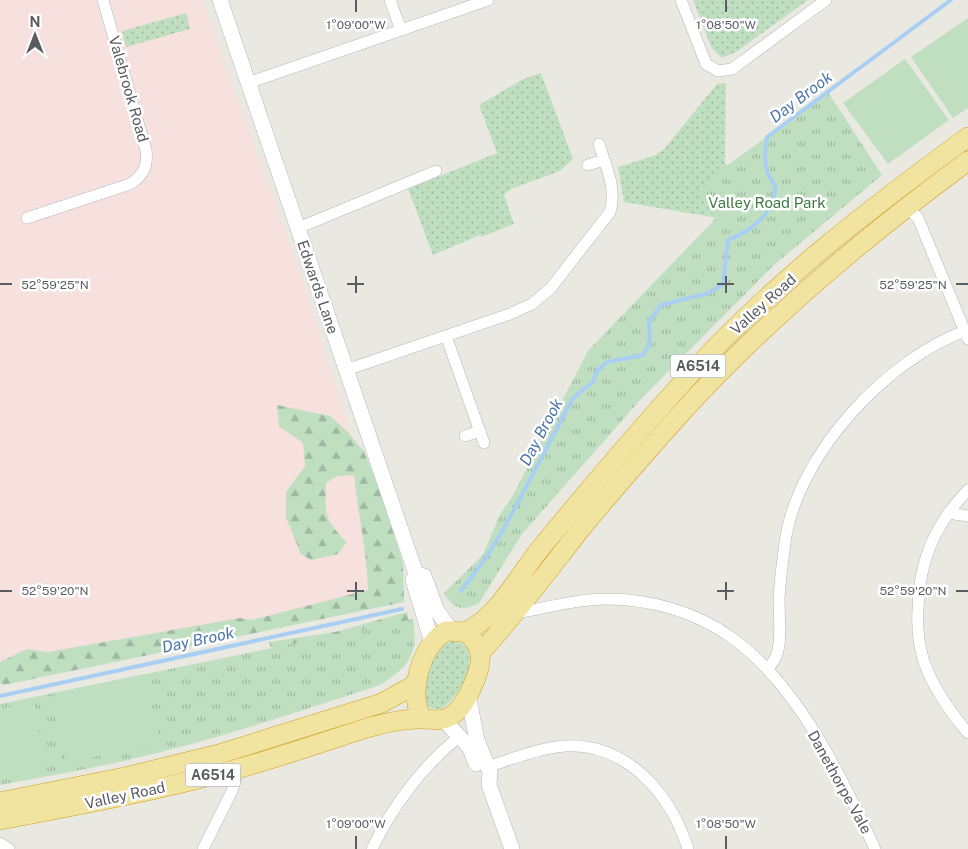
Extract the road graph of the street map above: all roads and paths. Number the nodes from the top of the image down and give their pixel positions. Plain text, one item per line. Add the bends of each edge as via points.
1 (220, 0) edge
2 (390, 0) edge
3 (488, 0) edge
4 (681, 0) edge
5 (826, 0) edge
6 (105, 1) edge
7 (401, 30) junction
8 (248, 83) junction
9 (968, 137) edge
10 (599, 144) dead end
11 (604, 160) junction
12 (968, 161) edge
13 (588, 165) dead end
14 (436, 171) dead end
15 (906, 206) junction
16 (27, 218) dead end
17 (298, 228) junction
18 (967, 333) edge
19 (446, 336) junction
20 (346, 370) junction
21 (480, 431) junction
22 (465, 436) dead end
23 (484, 443) dead end
24 (968, 490) edge
25 (948, 513) junction
26 (968, 516) edge
27 (416, 574) junction
28 (517, 613) junction
29 (458, 631) junction
30 (432, 642) junction
31 (480, 654) junction
32 (767, 669) junction
33 (416, 684) junction
34 (468, 695) junction
35 (422, 719) junction
36 (443, 719) junction
37 (968, 733) edge
38 (460, 736) junction
39 (487, 767) junction
40 (239, 768) junction
41 (489, 785) junction
42 (0, 802) edge
43 (0, 820) edge
44 (0, 843) edge
45 (9, 849) edge
46 (203, 849) edge
47 (372, 849) edge
48 (512, 849) edge
49 (688, 849) edge
50 (875, 849) edge

1 - 8 street, Edwards Lane
2 - 7 street
3 - 7 street
4 - 5 street via 706,64 718,71 732,69
6 - 16 street, Valebrook Road via 146,150 145,170 130,184
7 - 8 street
8 - 17 street, Edwards Lane
9 - 29 highway, Valley Road / A6514 via 884,199 738,326 696,368 622,453 494,609 476,627
10 - 11 street
11 - 13 street
11 - 19 street via 613,189 610,212 550,290 532,304
12 - 15 highway, Valley Road / A6514
14 - 17 street
15 - 18 street via 918,218
15 - 28 highway, Valley Road / A6514 via 822,276 720,371 612,492
17 - 20 street, Edwards Lane
18 - 32 street via 954,334 888,376 842,424 808,474 786,535 779,599 778,653
19 - 20 street
19 - 21 street
20 - 27 street, Edwards Lane
21 - 22 street
21 - 23 street
24 - 25 street
25 - 26 street
25 - 37 street via 924,559 918,624 924,661 942,699
27 - 29 street, Edwards Lane via 424,576 437,611
27 - 30 street, Edwards Lane via 413,580
28 - 31 highway, Valley Road / A6514
28 - 32 street, Danethorpe Vale via 607,599 669,608 732,637
29 - 30 highway, A6514 via 446,631
29 - 31 highway via 472,637
30 - 33 highway
31 - 34 highway, A6514
32 - 50 street, Danethorpe Vale via 825,750
33 - 35 highway via 416,700
33 - 42 highway, Valley Road / A6514 via 382,703 219,754
34 - 36 highway, A6514 via 453,715
34 - 39 street via 477,740
35 - 36 highway, A6514
35 - 40 highway, Valley Road / A6514 via 370,727
36 - 38 street
38 - 41 street via 470,748 480,775
38 - 47 street via 425,768 390,815
39 - 41 street
39 - 49 street via 534,752 567,746 592,749 621,759 645,775 665,799 681,826
40 - 43 highway, Valley Road / A6514
40 - 46 street via 232,792
41 - 48 street
44 - 45 street

